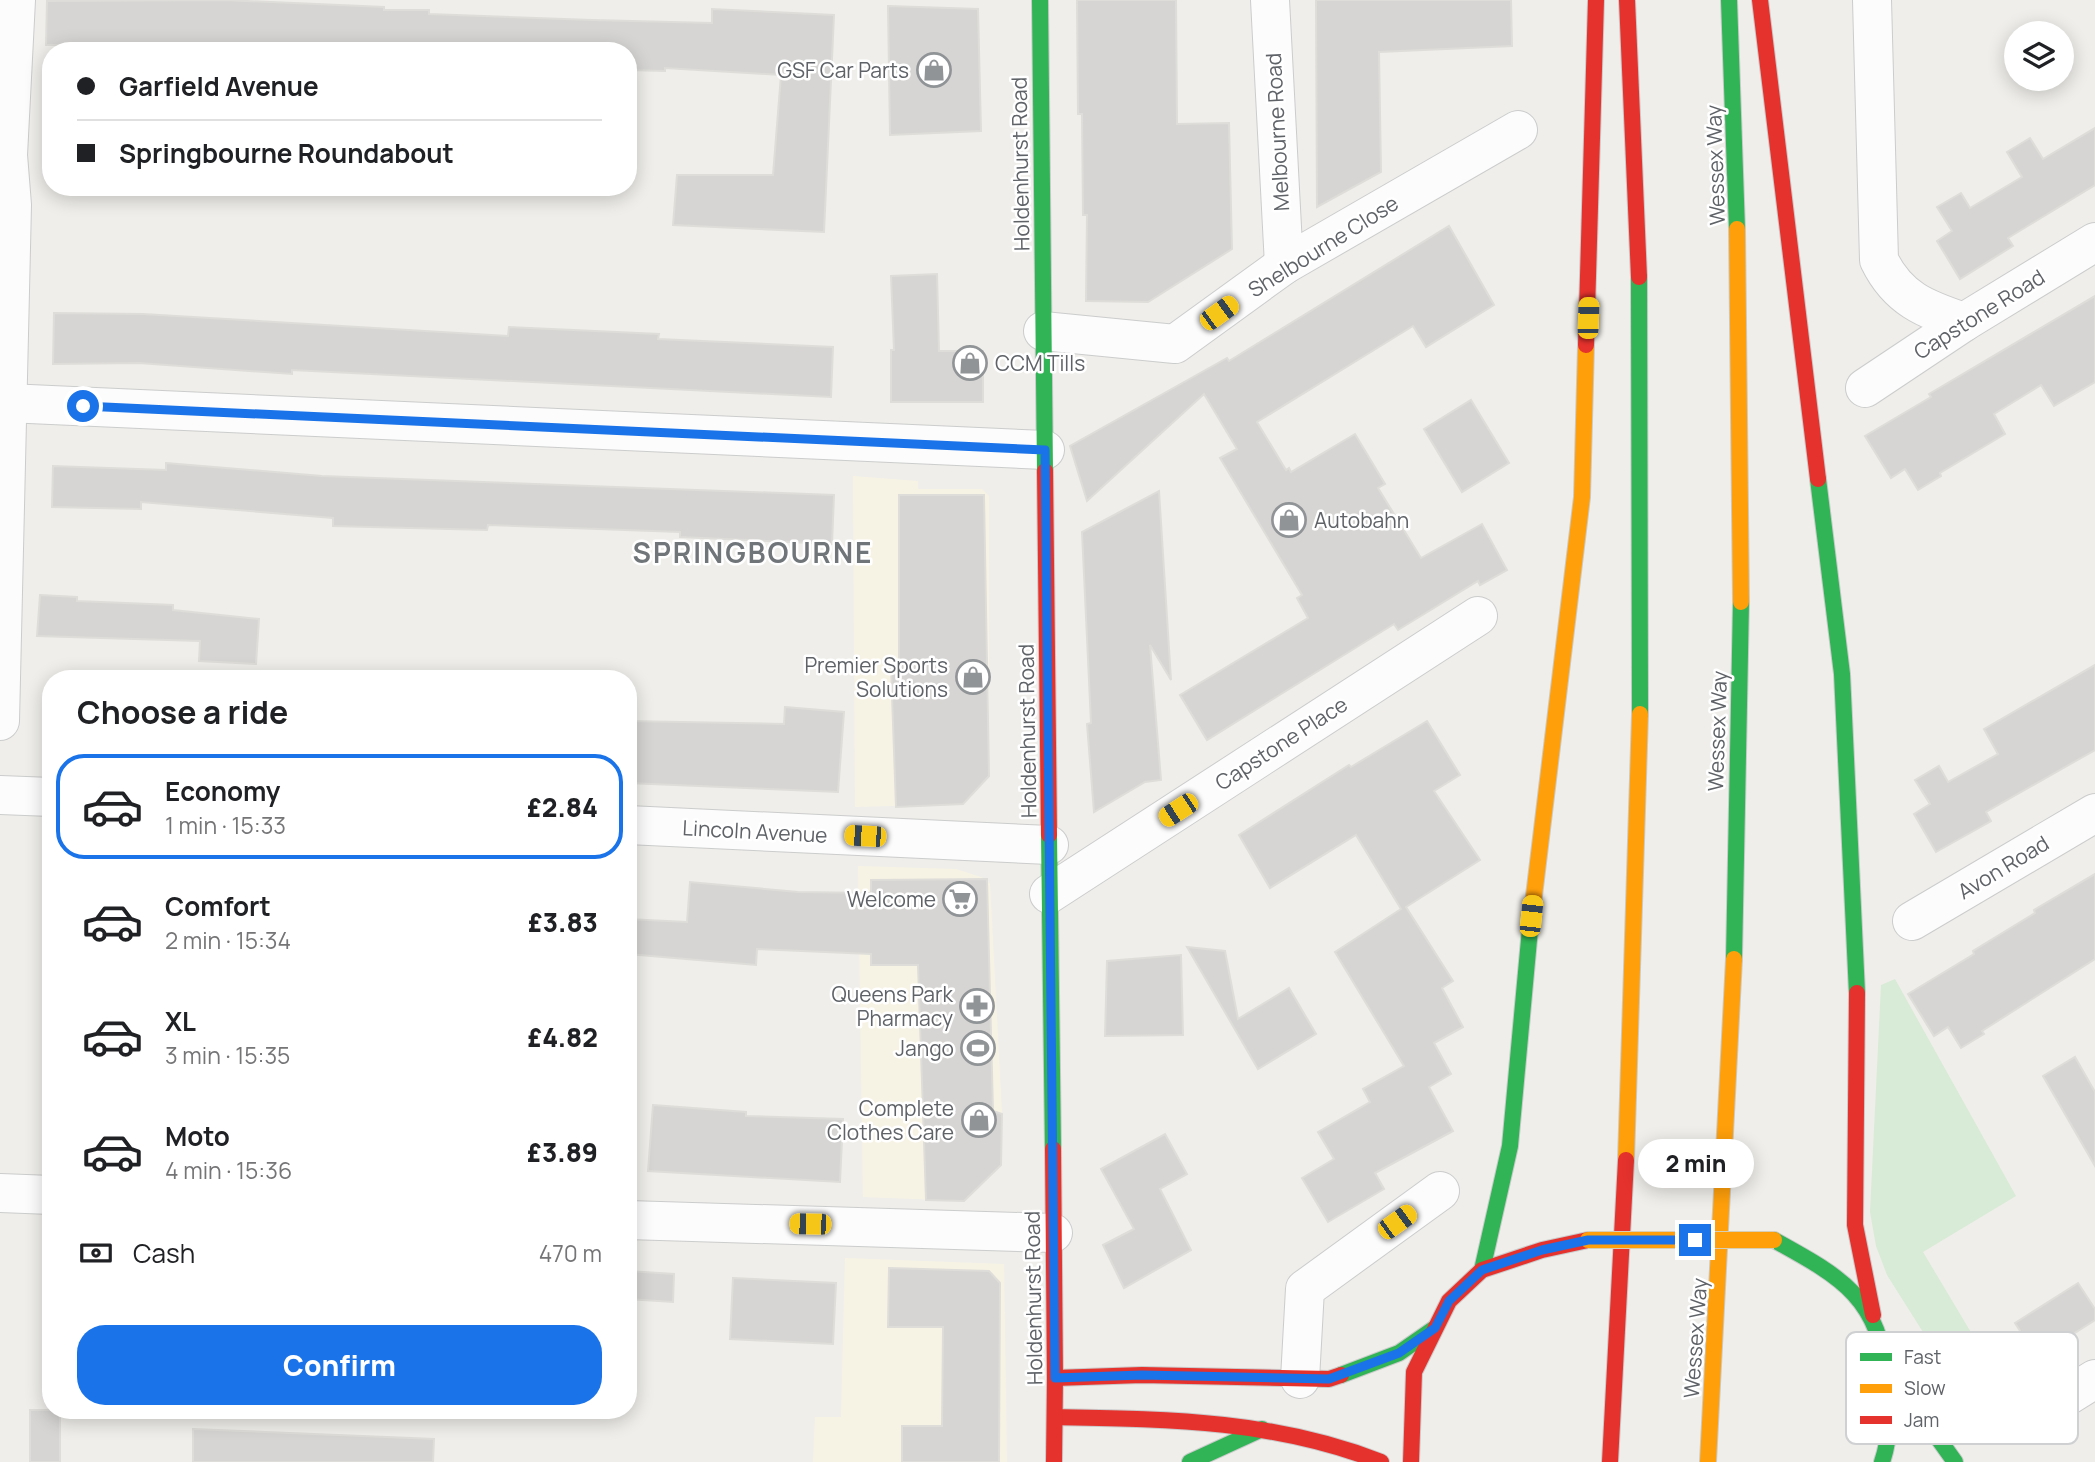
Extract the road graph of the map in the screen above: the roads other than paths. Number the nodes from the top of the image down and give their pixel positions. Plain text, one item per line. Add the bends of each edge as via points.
1 (16, 0) edge
2 (1040, 0) edge
3 (1270, 0) edge
4 (1596, 0) edge
5 (1627, 0) edge
6 (1729, 0) edge
7 (1760, 0) edge
8 (1872, 0) edge
9 (1518, 130) dead end
10 (2095, 242) edge
11 (1284, 265) junction
12 (1964, 322) junction
13 (1043, 331) junction
14 (1865, 388) dead end
15 (7, 403) junction
16 (1045, 450) junction
17 (1478, 616) dead end
18 (0, 721) edge
19 (0, 795) edge
20 (42, 797) edge
21 (2095, 813) edge
22 (637, 825) edge
23 (1049, 845) junction
24 (1049, 894) junction
25 (1912, 921) dead end
26 (1440, 1191) dead end
27 (0, 1193) edge
28 (42, 1195) edge
29 (637, 1220) edge
30 (1053, 1233) junction
31 (1482, 1270) junction
32 (1873, 1315) junction
33 (1435, 1328) junction
34 (1880, 1332) edge
35 (1055, 1378) junction
36 (1300, 1378) junction
37 (2095, 1379) edge
38 (2078, 1390) edge
39 (1055, 1417) junction
40 (1268, 1427) junction
41 (1888, 1444) edge
42 (1942, 1444) edge
43 (1055, 1462) edge
44 (1190, 1462) edge
45 (1381, 1462) edge
46 (1411, 1462) edge
47 (1610, 1462) edge
48 (1708, 1462) edge
49 (1882, 1462) edge
50 (1955, 1462) edge

1 - 15 street via 8,155 12,205
2 - 13 main road, Holdenhurst Road
3 - 11 street, Melbourne Road
4 - 31 main road via 1581,497 1527,953 1510,1146
5 - 47 main road via 1642,419 1639,872
6 - 48 main road, Wessex Way via 1737,177 1743,553 1730,1081
7 - 32 main road via 1842,674 1857,998 1855,1226
8 - 12 street via 1879,260 1888,279 1921,308
9 - 11 street, Shelbourne Close
10 - 12 street, Capstone Road
11 - 13 street, Shelbourne Close via 1175,344
12 - 14 street, Capstone Road
13 - 16 main road, Holdenhurst Road
15 - 16 street
15 - 18 street
16 - 23 main road, Holdenhurst Road
17 - 24 street, Capstone Place
19 - 20 street
21 - 25 street, Avon Road
22 - 23 street, Lincoln Avenue
23 - 24 main road, Holdenhurst Road
24 - 30 main road, Holdenhurst Road
26 - 36 street via 1305,1289
27 - 28 street
29 - 30 street
30 - 35 main road, Holdenhurst Road
31 - 32 main road, bridge via 1588,1240 1774,1240 1839,1280
31 - 33 main road via 1449,1301
32 - 34 main road
33 - 36 main road via 1399,1353 1329,1379
33 - 46 main road via 1414,1372
35 - 36 main road
35 - 39 main road, Holdenhurst Road
37 - 38 street
39 - 40 main road
39 - 43 main road, Holdenhurst Road
40 - 44 main road
40 - 45 main road
41 - 49 main road
42 - 50 main road

